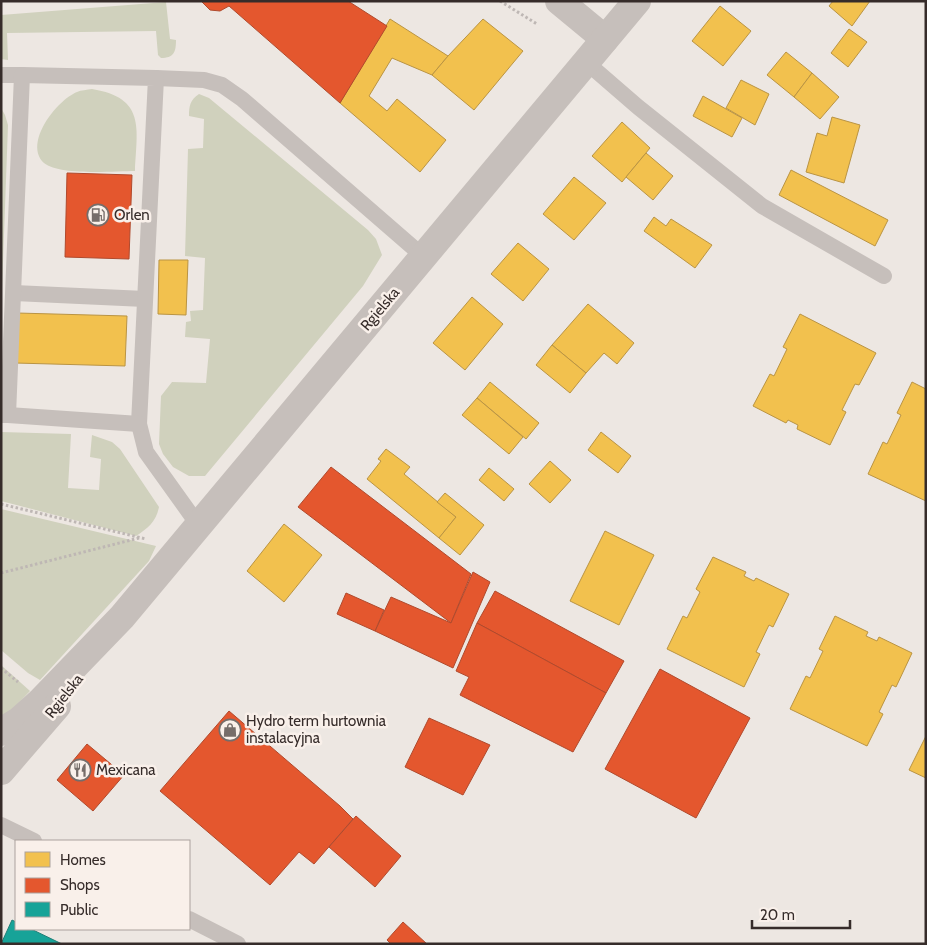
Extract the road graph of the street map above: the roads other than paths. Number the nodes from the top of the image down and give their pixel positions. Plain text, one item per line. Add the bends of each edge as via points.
1 (559, 1) edge
2 (637, 1) edge
3 (605, 39) junction
4 (586, 62) junction
5 (1, 74) edge
6 (22, 75) junction
7 (156, 78) junction
8 (424, 257) junction
9 (884, 276) dead end
10 (14, 293) junction
11 (145, 299) junction
12 (5, 415) edge
13 (139, 424) junction
14 (199, 526) junction
15 (122, 617) junction
16 (1, 732) edge
17 (1, 771) edge
18 (1, 825) edge
19 (32, 840) edge
20 (190, 920) edge
21 (238, 944) edge

1 - 3 street
2 - 3 street, Rgielska
3 - 4 street, Rgielska
4 - 8 street, Rgielska
4 - 9 lane via 762,206
5 - 6 lane
6 - 7 lane
6 - 10 lane
7 - 8 lane via 204,80 222,85
7 - 11 lane
8 - 14 street, Rgielska
10 - 11 lane
10 - 12 lane
11 - 13 lane
12 - 13 lane
13 - 14 lane via 146,452
14 - 15 street, Rgielska
15 - 16 street, Rgielska via 40,702
15 - 17 street, Rgielska via 52,712
18 - 19 lane
20 - 21 lane

